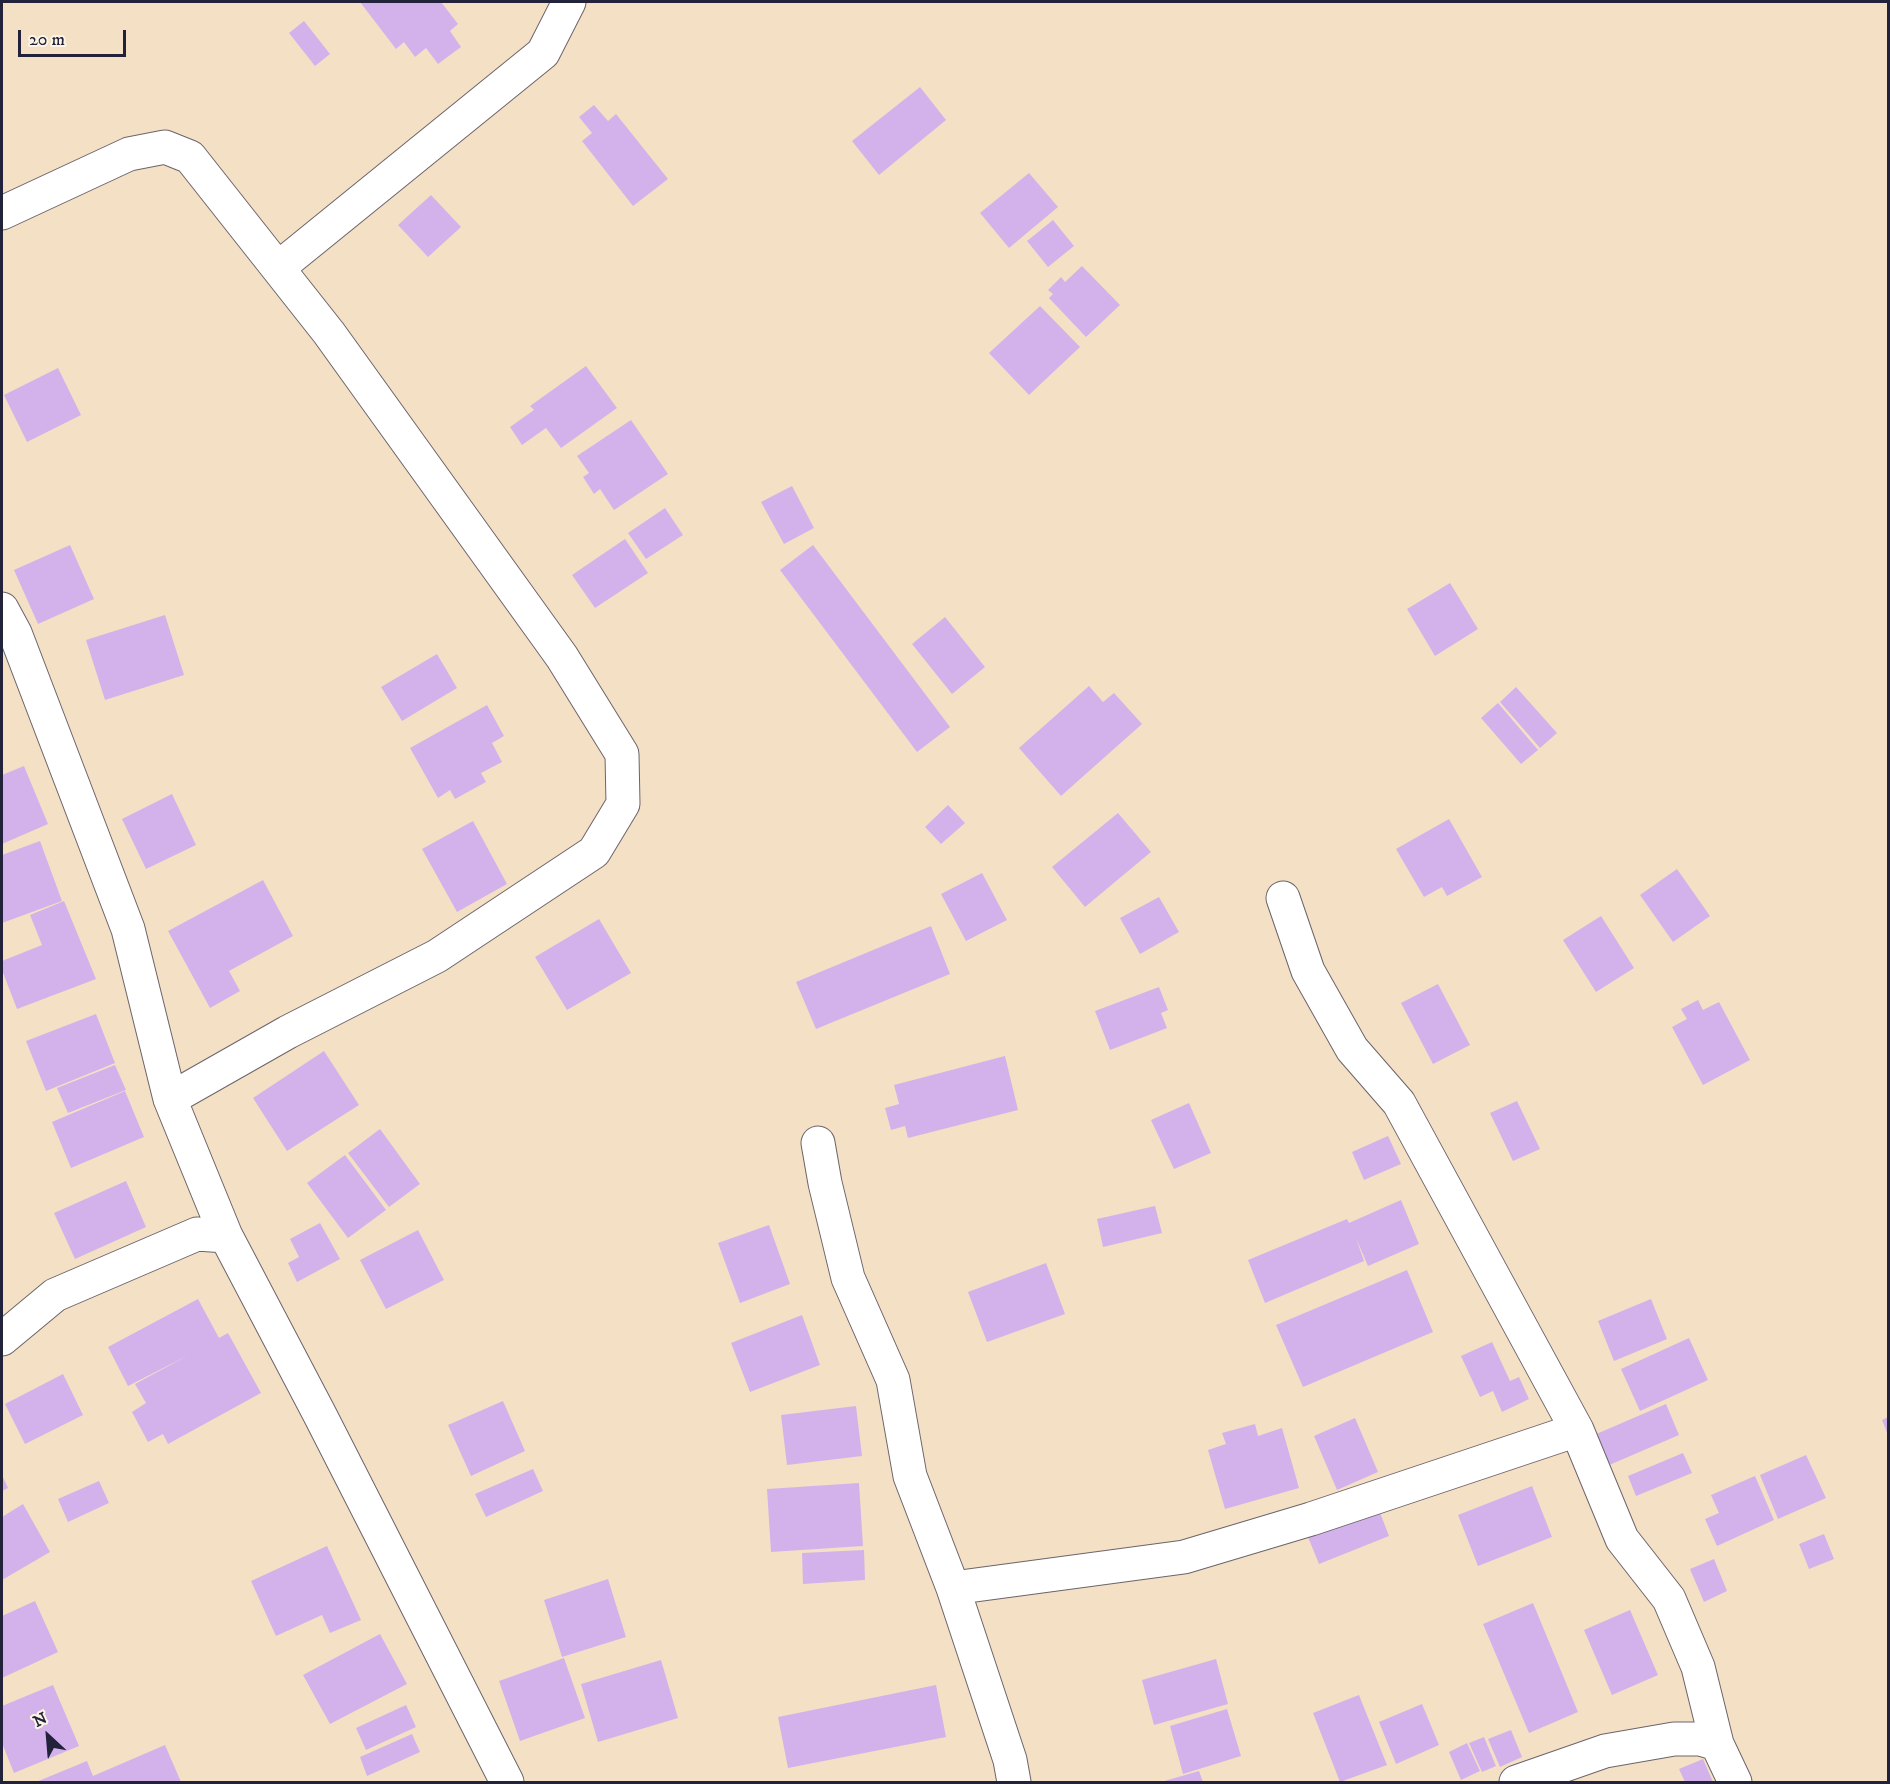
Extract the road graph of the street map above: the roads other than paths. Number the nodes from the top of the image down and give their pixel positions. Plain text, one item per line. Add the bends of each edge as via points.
1 (569, 2) edge
2 (2, 213) edge
3 (278, 268) junction
4 (2, 609) edge
5 (1283, 898) dead end
6 (170, 1099) junction
7 (818, 1143) dead end
8 (226, 1236) junction
9 (2, 1339) edge
10 (1577, 1430) junction
11 (953, 1588) junction
12 (1717, 1744) junction
13 (507, 1782) edge
14 (1014, 1782) edge
15 (1516, 1782) edge
16 (1735, 1782) edge

1 - 3 street via 543,53
2 - 3 street via 129,154 165,147 190,157
3 - 6 street via 562,657 622,754 623,804 594,852 437,956 288,1032
4 - 6 street via 15,633 128,929
5 - 10 street via 1308,971 1352,1049 1398,1103
6 - 8 street
7 - 11 street via 848,1278 893,1380 910,1476
8 - 9 street via 197,1233 55,1295
8 - 13 street
10 - 11 street via 1184,1557
10 - 12 street via 1622,1539 1669,1599 1698,1667
11 - 14 street
12 - 15 street via 1700,1739 1674,1739 1605,1751
12 - 16 street

